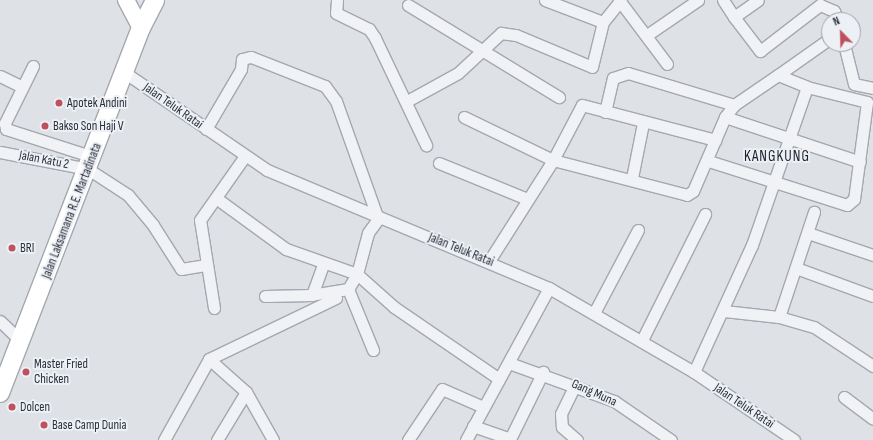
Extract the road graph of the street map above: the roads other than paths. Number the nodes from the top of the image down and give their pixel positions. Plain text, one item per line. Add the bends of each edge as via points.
1 (126, 0) edge
2 (155, 0) edge
3 (337, 0) edge
4 (545, 0) edge
5 (620, 0) edge
6 (698, 0) edge
7 (723, 0) edge
8 (758, 0) edge
9 (408, 5) dead end
10 (834, 12) edge
11 (734, 17) junction
12 (603, 22) junction
13 (141, 28) junction
14 (647, 35) junction
15 (821, 44) edge
16 (483, 52) junction
17 (846, 52) edge
18 (667, 64) dead end
19 (33, 66) dead end
20 (124, 72) junction
21 (778, 75) junction
22 (0, 76) edge
23 (22, 87) junction
24 (806, 87) junction
25 (873, 88) edge
26 (559, 97) dead end
27 (407, 101) junction
28 (734, 105) junction
29 (606, 112) junction
30 (464, 117) dead end
31 (725, 117) junction
32 (643, 123) junction
33 (206, 129) junction
34 (715, 140) junction
35 (789, 140) junction
36 (426, 145) dead end
37 (0, 152) edge
38 (245, 156) junction
39 (553, 160) junction
40 (708, 161) junction
41 (860, 162) junction
42 (90, 163) junction
43 (439, 163) dead end
44 (632, 178) junction
45 (774, 182) junction
46 (216, 198) junction
47 (527, 199) junction
48 (814, 212) dead end
49 (705, 214) dead end
50 (378, 219) junction
51 (638, 230) dead end
52 (808, 233) junction
53 (873, 255) edge
54 (489, 261) junction
55 (323, 264) junction
56 (206, 265) junction
57 (796, 268) junction
58 (357, 274) junction
59 (549, 288) junction
60 (349, 291) junction
61 (312, 295) junction
62 (266, 296) dead end
63 (873, 296) edge
64 (214, 308) dead end
65 (724, 311) junction
66 (594, 312) junction
67 (779, 317) junction
68 (0, 321) edge
69 (20, 340) junction
70 (642, 340) junction
71 (373, 350) dead end
72 (209, 359) junction
73 (509, 363) junction
74 (873, 366) edge
75 (543, 372) junction
76 (694, 372) junction
77 (499, 379) junction
78 (575, 385) junction
79 (246, 392) junction
80 (0, 393) edge
81 (844, 397) dead end
82 (483, 407) junction
83 (873, 419) edge
84 (473, 426) junction
85 (164, 440) edge
86 (217, 440) edge
87 (274, 440) edge
88 (408, 440) edge
89 (466, 440) edge
90 (577, 440) edge
91 (671, 440) edge
92 (794, 440) edge

1 - 13 street
2 - 13 main road, Jalan Laksamana R.E. Martadinata
3 - 27 street via 336,13 370,29
4 - 12 street
5 - 12 street
5 - 14 street
6 - 14 street
7 - 11 street
8 - 11 street
9 - 16 street
10 - 11 street via 820,5 760,50
12 - 16 street via 590,67 508,34 496,35
13 - 20 main road, Jalan Laksamana R.E. Martadinata
14 - 18 street
15 - 21 street
16 - 26 street
16 - 27 street via 458,73
17 - 25 street via 854,84
19 - 23 street
20 - 33 street, Jalan Teluk Ratai
20 - 42 main road, Jalan Laksamana R.E. Martadinata
21 - 24 street
21 - 28 street
22 - 23 street
23 - 42 street via 5,123 6,129
24 - 35 street
24 - 41 street via 867,102
27 - 36 street
28 - 29 street via 628,73 613,78
28 - 31 street
29 - 32 street
29 - 39 street via 582,105
30 - 39 street
31 - 34 street
31 - 35 street
32 - 34 street
32 - 44 street
33 - 38 street, Jalan Teluk Ratai
33 - 50 street via 241,69 242,60 251,57 325,86 336,101
34 - 40 street
35 - 41 street
35 - 45 street
37 - 42 street, Jalan Katu 2
38 - 46 street
38 - 50 street, Jalan Teluk Ratai via 267,170
39 - 44 street
39 - 47 street
40 - 44 street via 691,194
40 - 45 street
41 - 45 street via 854,199 847,205
42 - 56 street via 128,195 153,225 181,269
42 - 69 main road, Jalan Laksamana R.E. Martadinata
43 - 47 street
45 - 65 street
46 - 55 street via 264,236
46 - 56 street via 199,224
47 - 54 street
48 - 52 street
49 - 70 street
50 - 54 street, Jalan Teluk Ratai
50 - 58 street via 368,233
51 - 66 street
52 - 53 street
52 - 57 street
54 - 59 street, Jalan Teluk Ratai
55 - 58 street
55 - 61 street
56 - 64 street
57 - 63 street
57 - 67 street
58 - 60 street
58 - 77 street via 394,307
59 - 66 street, Jalan Teluk Ratai
59 - 73 street
60 - 61 street
60 - 71 street
60 - 72 street via 318,304 308,314 232,345
61 - 62 street
65 - 67 street
65 - 76 street
66 - 70 street, Jalan Teluk Ratai
67 - 74 street via 814,327
68 - 69 street
69 - 80 main road, Jalan Laksamana R.E. Martadinata
70 - 76 street, Jalan Teluk Ratai
72 - 79 street
72 - 85 street
73 - 75 street, Gang Muna
73 - 77 street
75 - 78 street, Gang Muna
75 - 84 street via 510,439
76 - 92 street, Jalan Teluk Ratai
77 - 82 street
78 - 90 street via 561,414 562,427
78 - 91 street, Gang Muna via 614,401
79 - 86 street
79 - 87 street
81 - 83 street
82 - 84 street
82 - 88 street via 442,389
84 - 89 street

